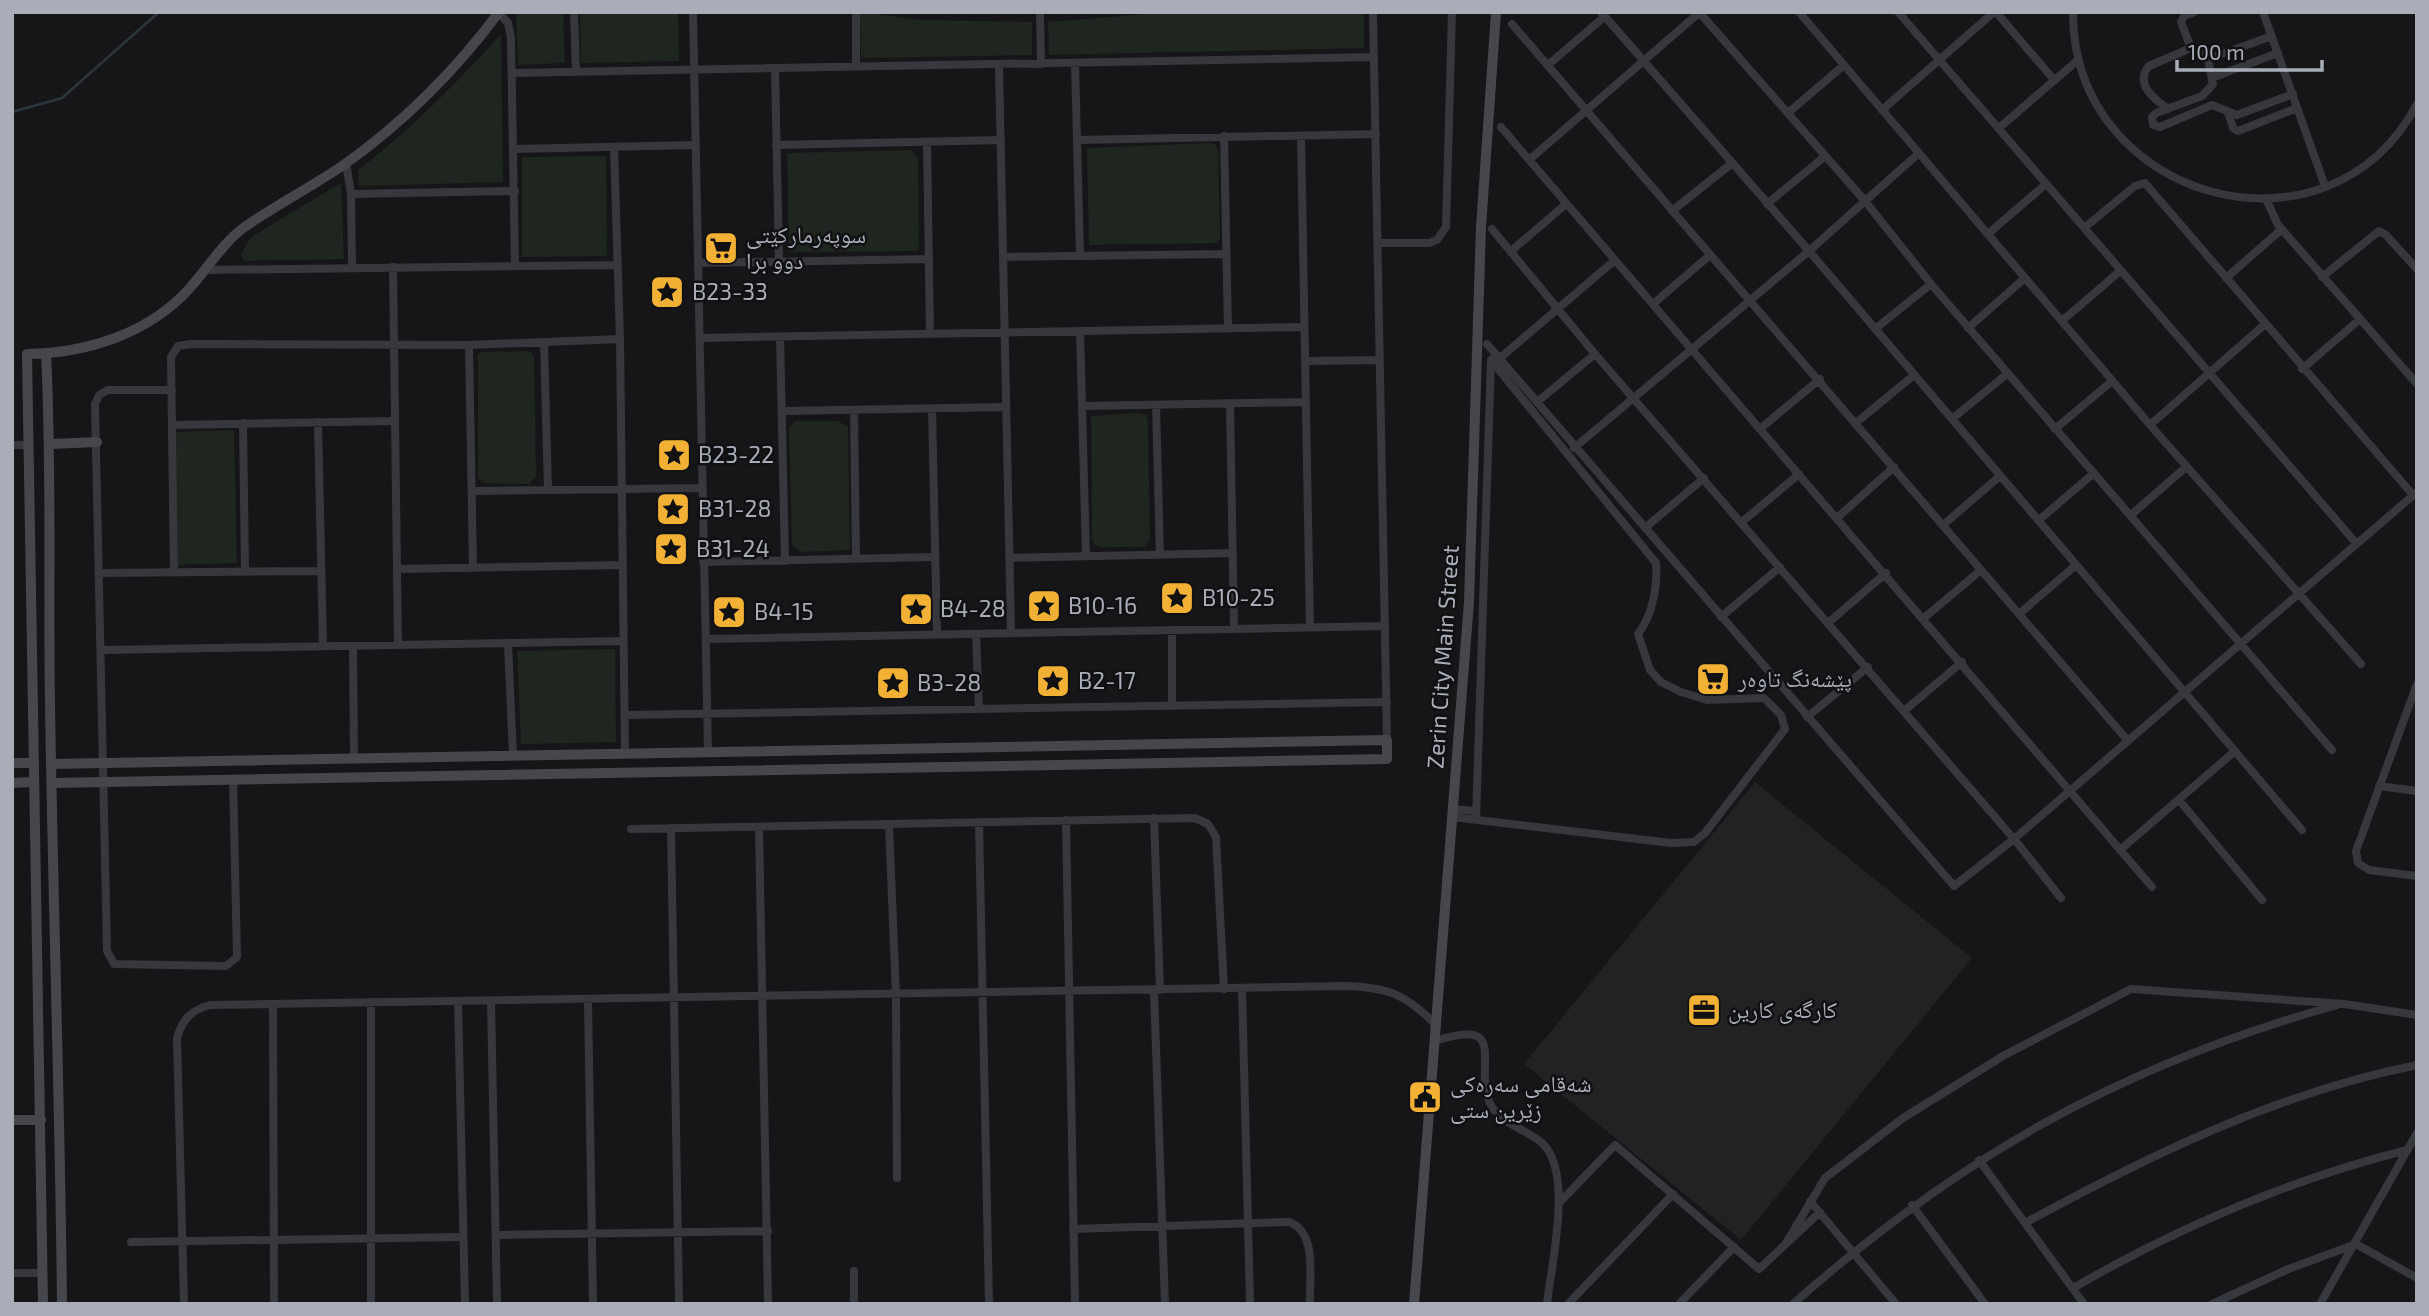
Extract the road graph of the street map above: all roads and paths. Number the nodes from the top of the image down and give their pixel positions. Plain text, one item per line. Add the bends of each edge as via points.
1 (574, 12) edge
2 (693, 12) edge
3 (856, 12) edge
4 (1040, 12) edge
5 (1373, 12) edge
6 (1452, 12) edge
7 (1496, 12) edge
8 (1699, 12) edge
9 (1799, 12) edge
10 (1898, 12) edge
11 (1995, 12) edge
12 (2073, 12) edge
13 (2194, 12) edge
14 (2263, 12) edge
15 (499, 13) edge
16 (1602, 14) edge
17 (1512, 24) dead end
18 (2272, 36) junction
19 (2192, 48) junction
20 (2278, 53) junction
21 (1373, 57) junction
22 (2208, 59) junction
23 (2078, 60) junction
24 (1643, 61) junction
25 (1939, 61) junction
26 (1075, 63) junction
27 (1041, 64) junction
28 (1548, 65) junction
29 (1844, 65) junction
30 (999, 66) junction
31 (856, 67) junction
32 (775, 68) junction
33 (693, 69) junction
34 (576, 72) junction
35 (512, 73) junction
36 (2214, 77) junction
37 (2054, 80) junction
38 (2206, 93) junction
39 (2293, 94) junction
40 (2417, 104) edge
41 (2212, 106) junction
42 (2297, 108) junction
43 (2168, 109) junction
44 (1587, 110) junction
45 (1882, 110) junction
46 (2228, 112) junction
47 (1788, 113) junction
48 (1501, 127) dead end
49 (1999, 128) junction
50 (1376, 134) junction
51 (1224, 136) junction
52 (1301, 136) junction
53 (1001, 140) junction
54 (1078, 140) junction
55 (927, 142) junction
56 (695, 145) junction
57 (776, 145) junction
58 (614, 147) junction
59 (514, 149) junction
60 (1919, 153) junction
61 (1824, 157) junction
62 (1529, 160) junction
63 (346, 163) junction
64 (1731, 164) junction
65 (2046, 184) junction
66 (2325, 186) junction
67 (515, 191) junction
68 (351, 194) junction
69 (2266, 199) junction
70 (1865, 201) junction
71 (1566, 204) junction
72 (1767, 204) junction
73 (1672, 211) junction
74 (2084, 228) junction
75 (1492, 229) dead end
76 (2282, 229) junction
77 (1989, 233) junction
78 (1378, 243) junction
79 (1511, 251) junction
80 (1809, 251) junction
81 (1226, 254) junction
82 (1710, 255) junction
83 (1080, 256) junction
84 (1003, 257) junction
85 (929, 259) junction
86 (1615, 260) junction
87 (779, 261) junction
88 (698, 263) junction
89 (618, 265) junction
90 (515, 266) junction
91 (352, 267) junction
92 (393, 267) junction
93 (2417, 269) edge
94 (204, 270) junction
95 (2119, 272) junction
96 (2322, 277) junction
97 (2025, 278) junction
98 (2226, 278) junction
99 (1931, 284) junction
100 (1752, 300) junction
101 (1653, 304) junction
102 (1558, 309) junction
103 (2063, 320) junction
104 (2359, 320) junction
105 (2264, 325) junction
106 (1304, 327) junction
107 (1968, 328) junction
108 (1228, 329) junction
109 (1875, 329) junction
110 (1080, 331) junction
111 (1005, 333) junction
112 (930, 334) junction
113 (780, 337) junction
114 (700, 338) junction
115 (620, 339) junction
116 (544, 342) junction
117 (1487, 344) dead end
118 (394, 345) junction
119 (469, 345) junction
120 (1690, 349) junction
121 (46, 354) junction
122 (1595, 354) junction
123 (1500, 358) junction
124 (1380, 359) junction
125 (1305, 361) junction
126 (2302, 369) junction
127 (2008, 373) junction
128 (1914, 375) junction
129 (2208, 375) junction
130 (1819, 379) junction
131 (2112, 381) junction
132 (2417, 384) edge
133 (172, 390) junction
134 (1632, 397) junction
135 (1305, 402) junction
136 (1537, 402) junction
137 (1230, 404) junction
138 (1156, 405) junction
139 (1006, 407) junction
140 (1082, 407) junction
141 (932, 409) junction
142 (782, 411) junction
143 (854, 411) junction
144 (1952, 419) junction
145 (395, 421) junction
146 (318, 422) junction
147 (1857, 422) junction
148 (243, 424) junction
149 (173, 425) junction
150 (2150, 425) junction
151 (1761, 428) junction
152 (2055, 429) junction
153 (97, 442) junction
154 (51, 444) junction
155 (12, 445) edge
156 (27, 445) junction
157 (1574, 447) junction
158 (1894, 467) junction
159 (2186, 467) junction
160 (2094, 473) junction
161 (1799, 474) junction
162 (2000, 476) junction
163 (1704, 478) junction
164 (700, 488) junction
165 (621, 489) junction
166 (548, 490) junction
167 (472, 491) junction
168 (2415, 494) edge
169 (2131, 515) junction
170 (1838, 517) junction
171 (2039, 520) junction
172 (1742, 522) junction
173 (1943, 525) junction
174 (1645, 528) junction
175 (2356, 543) junction
176 (1233, 554) junction
177 (1160, 555) junction
178 (1086, 556) junction
179 (934, 557) junction
180 (1010, 558) junction
181 (856, 559) junction
182 (785, 561) junction
183 (703, 562) junction
184 (622, 565) junction
185 (2076, 565) junction
186 (473, 567) junction
187 (1780, 567) junction
188 (398, 569) junction
189 (1981, 570) junction
190 (245, 571) junction
191 (320, 571) junction
192 (174, 572) junction
193 (101, 573) junction
194 (1886, 573) junction
195 (2300, 592) junction
196 (29, 611) junction
197 (48, 611) junction
198 (2018, 614) junction
199 (1721, 617) junction
200 (1924, 618) junction
201 (1828, 623) junction
202 (1385, 626) junction
203 (1310, 627) junction
204 (1234, 628) junction
205 (1172, 630) junction
206 (1011, 632) junction
207 (976, 634) junction
208 (937, 635) junction
209 (706, 639) junction
210 (623, 641) junction
211 (2241, 643) junction
212 (398, 644) junction
213 (508, 644) junction
214 (323, 646) junction
215 (353, 647) junction
216 (103, 650) junction
217 (1962, 662) junction
218 (2361, 664) dead end
219 (1868, 667) junction
220 (2417, 684) edge
221 (2185, 692) junction
222 (1387, 702) junction
223 (1172, 705) junction
224 (979, 709) junction
225 (1904, 711) junction
226 (625, 715) junction
227 (707, 715) junction
228 (1807, 718) junction
229 (1387, 740) junction
230 (2128, 741) junction
231 (1053, 746) junction
232 (772, 750) junction
233 (2332, 750) dead end
234 (708, 751) junction
235 (2235, 751) junction
236 (625, 753) junction
237 (513, 755) junction
238 (416, 757) junction
239 (355, 758) junction
240 (12, 763) edge
241 (34, 763) junction
242 (104, 763) junction
243 (51, 764) junction
244 (1053, 764) junction
245 (772, 769) junction
246 (416, 776) junction
247 (233, 779) junction
248 (34, 782) junction
249 (104, 782) junction
250 (12, 783) edge
251 (52, 783) junction
252 (2379, 786) junction
253 (2071, 790) junction
254 (2417, 791) edge
255 (2179, 800) junction
256 (1452, 813) junction
257 (1476, 815) junction
258 (1154, 818) junction
259 (1066, 820) junction
260 (979, 822) junction
261 (889, 824) junction
262 (759, 827) junction
263 (671, 828) junction
264 (631, 829) dead end
265 (2302, 830) dead end
266 (2014, 839) junction
267 (2120, 850) junction
268 (2417, 876) edge
269 (2152, 887) dead end
270 (2060, 898) dead end
271 (2262, 900) dead end
272 (38, 945) junction
273 (54, 945) junction
274 (1242, 988) junction
275 (1224, 989) junction
276 (1157, 990) junction
277 (1071, 993) junction
278 (984, 994) junction
279 (896, 995) junction
280 (764, 997) junction
281 (675, 998) junction
282 (588, 1000) junction
283 (458, 1001) junction
284 (491, 1001) junction
285 (371, 1002) junction
286 (273, 1004) junction
287 (2344, 1004) junction
288 (2417, 1015) edge
289 (1437, 1026) junction
290 (1435, 1041) junction
291 (2417, 1065) edge
292 (12, 1120) edge
293 (41, 1121) junction
294 (2417, 1133) edge
295 (2407, 1150) junction
296 (1979, 1160) junction
297 (897, 1178) dead end
298 (1673, 1194) junction
299 (1810, 1201) junction
300 (1559, 1203) junction
301 (1912, 1205) junction
302 (1820, 1212) junction
303 (1247, 1223) junction
304 (2025, 1223) junction
305 (1162, 1226) junction
306 (1073, 1229) junction
307 (768, 1231) junction
308 (678, 1232) junction
309 (592, 1233) junction
310 (496, 1235) junction
311 (463, 1237) junction
312 (371, 1238) junction
313 (274, 1240) junction
314 (131, 1242) dead end
315 (182, 1242) junction
316 (1786, 1243) junction
317 (2356, 1244) junction
318 (1734, 1247) junction
319 (1852, 1251) junction
320 (854, 1271) dead end
321 (12, 1273) edge
322 (43, 1273) junction
323 (2417, 1278) edge
324 (2073, 1288) junction
325 (43, 1304) edge
326 (62, 1304) edge
327 (184, 1304) edge
328 (274, 1304) edge
329 (371, 1304) edge
330 (465, 1304) edge
331 (497, 1304) edge
332 (593, 1304) edge
333 (679, 1304) edge
334 (768, 1304) edge
335 (854, 1304) edge
336 (989, 1304) edge
337 (1075, 1304) edge
338 (1165, 1304) edge
339 (1250, 1304) edge
340 (1310, 1304) edge
341 (1414, 1304) edge
342 (1547, 1304) edge
343 (1568, 1304) edge
344 (1679, 1304) edge
345 (1793, 1304) edge
346 (1896, 1304) edge
347 (1984, 1304) edge
348 (2084, 1304) edge
349 (2213, 1304) edge
350 (2320, 1304) edge

1 - 34 street
2 - 33 street
3 - 31 street
4 - 27 street
5 - 21 street
6 - 78 street via 1446,227 1429,243
7 - 256 street, Zerin City Main Street via 1475,348 1469,602
8 - 24 street
8 - 47 street
9 - 29 street
10 - 25 street
11 - 25 street
11 - 37 street
12 - 23 street
13 - 19 street via 2181,20
14 - 18 street
15 - 35 street via 511,30
15 - 63 street via 431,90
16 - 24 street
16 - 28 street
17 - 28 street
18 - 20 street
18 - 22 street
19 - 22 street
19 - 43 street via 2145,71 2143,78 2151,97
20 - 36 street
20 - 39 street
21 - 26 street
21 - 50 street
22 - 36 street
23 - 37 street
23 - 69 street via 2106,122 2154,168 2208,193
24 - 44 street
24 - 64 street
25 - 45 street
25 - 49 street
26 - 27 street
26 - 54 street
27 - 30 street
28 - 44 street
29 - 45 street
29 - 47 street
30 - 31 street
30 - 53 street
31 - 32 street
32 - 33 street
32 - 57 street
33 - 34 street
33 - 56 street
34 - 35 street
35 - 59 street
36 - 38 street
37 - 49 street
38 - 41 street
38 - 43 street
39 - 42 street
39 - 46 street via 2237,115
40 - 66 street via 2372,158
41 - 43 street via 2160,127 2153,125 2152,117
41 - 46 street
42 - 46 street via 2238,131
42 - 66 street
44 - 62 street
44 - 73 street
45 - 60 street
47 - 61 street
48 - 62 street
49 - 65 street
50 - 52 street
50 - 78 street
51 - 52 street
51 - 54 street
51 - 81 street
52 - 106 street
53 - 55 street
53 - 84 street
54 - 83 street
55 - 57 street
55 - 85 street
56 - 58 street
56 - 88 street
57 - 87 street
58 - 59 street
58 - 89 street
59 - 67 street
60 - 70 street
60 - 77 street
61 - 70 street
61 - 72 street
62 - 71 street
63 - 68 street
63 - 94 street via 235,234
64 - 72 street
64 - 73 street
65 - 74 street
65 - 77 street
66 - 69 street
67 - 68 street
67 - 90 street
68 - 91 street
69 - 76 street
70 - 80 street
70 - 99 street
71 - 79 street
71 - 86 street
72 - 80 street
73 - 82 street
74 - 95 street
74 - 98 street via 2143,182
75 - 79 street
76 - 96 street
76 - 98 street
77 - 97 street
78 - 124 street
79 - 102 street
80 - 100 street
80 - 109 street
81 - 83 street
81 - 108 street
82 - 100 street
82 - 101 street
83 - 84 street
84 - 111 street
85 - 87 street
85 - 112 street
86 - 101 street
86 - 102 street
87 - 88 street
88 - 114 street
89 - 90 street
89 - 115 street
90 - 92 street
91 - 92 street
91 - 94 street
92 - 118 street
93 - 96 street via 2379,231
94 - 121 street via 174,304 142,326 89,347
95 - 103 street
95 - 129 street
96 - 104 street
97 - 103 street
97 - 107 street
98 - 105 street
99 - 107 street
99 - 109 street
100 - 120 street
100 - 130 street
101 - 120 street
102 - 122 street
102 - 123 street
103 - 131 street
104 - 126 street
104 - 132 street
105 - 126 street
105 - 129 street
106 - 108 street
106 - 125 street
107 - 127 street
108 - 110 street
109 - 128 street
110 - 111 street
110 - 140 street
111 - 112 street
111 - 139 street
112 - 113 street
113 - 114 street
113 - 142 street
114 - 164 street
115 - 116 street
115 - 165 street
116 - 119 street
116 - 166 street
117 - 123 street
118 - 119 street
118 - 133 street via 184,344 171,357
118 - 145 street
119 - 167 street
120 - 134 street
120 - 151 street
121 - 154 street
121 - 156 street via 27,354
122 - 134 street
122 - 136 street
123 - 136 street
124 - 125 street
124 - 202 street
125 - 135 street
126 - 168 street
127 - 144 street
127 - 152 street
128 - 144 street
128 - 147 street
129 - 150 street
129 - 175 street
130 - 147 street
130 - 151 street
131 - 150 street
131 - 152 street
133 - 149 street
133 - 153 street via 103,392 96,404
134 - 157 street
134 - 163 street
135 - 137 street
135 - 203 street
136 - 157 street
137 - 138 street
137 - 176 street
138 - 140 street
138 - 177 street
139 - 141 street
139 - 180 street
140 - 178 street
141 - 143 street
141 - 179 street
142 - 143 street
142 - 182 street
143 - 181 street
144 - 162 street
145 - 146 street
145 - 188 street
146 - 148 street
146 - 191 street
147 - 158 street
148 - 149 street
148 - 190 street
149 - 192 street
150 - 159 street
151 - 161 street
152 - 160 street
153 - 154 street
153 - 193 street
154 - 197 street
155 - 156 street
156 - 196 street
157 - 174 street
158 - 170 street
158 - 173 street
159 - 169 street
159 - 195 street
160 - 169 street
160 - 171 street
161 - 170 street
161 - 172 street
162 - 171 street
162 - 173 street
163 - 172 street
163 - 174 street
164 - 165 street
164 - 183 street
165 - 166 street
165 - 184 street
166 - 167 street
167 - 186 street
168 - 175 street
169 - 211 street
170 - 194 street
171 - 185 street
172 - 187 street
173 - 189 street
174 - 199 street
175 - 195 street
176 - 177 street
176 - 204 street
177 - 178 street
178 - 180 street
179 - 181 street
179 - 208 street
180 - 206 street
181 - 182 street
182 - 183 street
183 - 209 street
184 - 186 street
184 - 210 street
185 - 198 street
185 - 221 street
186 - 188 street
187 - 199 street
187 - 201 street
188 - 212 street
189 - 198 street
189 - 200 street
190 - 191 street
190 - 192 street
191 - 214 street
192 - 193 street
193 - 216 street
194 - 200 street
194 - 201 street
195 - 211 street
195 - 218 street
196 - 197 street
196 - 241 street
197 - 243 street
198 - 230 street
199 - 228 street
200 - 217 street
201 - 219 street
202 - 203 street
202 - 222 street
203 - 204 street
204 - 205 street
205 - 206 street
205 - 223 street
206 - 207 street
207 - 208 street
207 - 224 street
208 - 209 street
209 - 227 street
210 - 213 street
210 - 226 street
211 - 221 street
211 - 233 street
212 - 213 street
212 - 215 street
213 - 237 street
214 - 215 street
214 - 216 street
215 - 239 street
216 - 242 street
217 - 225 street
217 - 253 street
219 - 225 street
219 - 228 street
220 - 252 street
221 - 230 street
221 - 235 street
222 - 223 street
222 - 229 street
223 - 224 street
224 - 227 street
225 - 266 street
226 - 227 street
226 - 236 street
227 - 234 street
228 - 266 street via 1951,885 1960,883
229 - 231 street
229 - 244 street via 1387,759
230 - 253 street
231 - 232 street
231 - 244 street
232 - 234 street
232 - 245 street
234 - 236 street
235 - 255 street
235 - 265 street
236 - 237 street
237 - 238 street
238 - 239 street
238 - 246 street
239 - 242 street
240 - 241 street
241 - 248 street
242 - 243 street
242 - 249 street
243 - 251 street
244 - 245 street
245 - 246 street
246 - 247 street
247 - 249 street
247 - 249 street via 239,953 226,966 121,966 108,958
248 - 250 street
248 - 272 street
249 - 251 street
251 - 273 street
252 - 254 street
252 - 268 street via 2357,845 2358,863 2369,870
253 - 266 street
253 - 267 street
255 - 267 street
255 - 271 street
256 - 257 street
256 - 289 street, Zerin City Main Street
257 - 257 street via 1671,843 1693,842 1785,729 1781,715 1764,698 1694,697 1661,681 1650,670 1638,634 1647,624 1656,563 1491,360
258 - 259 street
258 - 275 street via 1202,820 1216,837
258 - 276 street
259 - 260 street
259 - 277 street
260 - 261 street
260 - 278 street
261 - 262 street
261 - 279 street
262 - 263 street
262 - 280 street
263 - 264 street
263 - 281 street
266 - 270 street
267 - 269 street
272 - 273 street
272 - 293 street
273 - 326 street
274 - 275 street
274 - 289 street via 1382,989 1415,1003
274 - 303 street
275 - 276 street
276 - 277 street
276 - 305 street
277 - 278 street
277 - 306 street
278 - 279 street
278 - 336 street
279 - 280 street
279 - 297 street
280 - 281 street
280 - 307 street
281 - 282 street
281 - 308 street
282 - 284 street
282 - 309 street
283 - 284 street
283 - 285 street
283 - 311 street
284 - 310 street
285 - 286 street
285 - 312 street
286 - 313 street
286 - 315 street via 210,1005 191,1013 180,1028
287 - 288 street
287 - 296 street via 2188,1053 2054,1116
287 - 299 street via 2131,989 2003,1056 1931,1100 1833,1170
289 - 290 street, Zerin City Main Street
290 - 300 street via 1460,1032 1482,1042 1489,1103 1502,1119 1549,1151 1557,1172
290 - 341 street, Zerin City Main Street
291 - 304 street via 2348,1080 2195,1136
292 - 293 street
293 - 322 street
294 - 295 street
295 - 317 street
295 - 324 street via 2340,1167 2218,1213
296 - 301 street
296 - 304 street
298 - 300 street via 1615,1145
298 - 318 street
298 - 343 street
299 - 302 street
299 - 316 street
300 - 342 street
301 - 319 street
301 - 347 street
302 - 316 street
302 - 319 street
303 - 305 street
303 - 339 street
303 - 340 street via 1289,1222 1305,1233
304 - 324 street
305 - 306 street
305 - 338 street
306 - 337 street
307 - 308 street
307 - 334 street
308 - 309 street
308 - 333 street
309 - 310 street
309 - 332 street
310 - 331 street
311 - 312 street
311 - 330 street
312 - 313 street
312 - 329 street
313 - 315 street
313 - 328 street
314 - 315 street
315 - 327 street
316 - 318 street via 1759,1269
317 - 323 street
317 - 349 street
317 - 350 street
318 - 344 street
319 - 345 street
319 - 346 street
320 - 335 street
321 - 322 street
322 - 325 street
324 - 348 street

